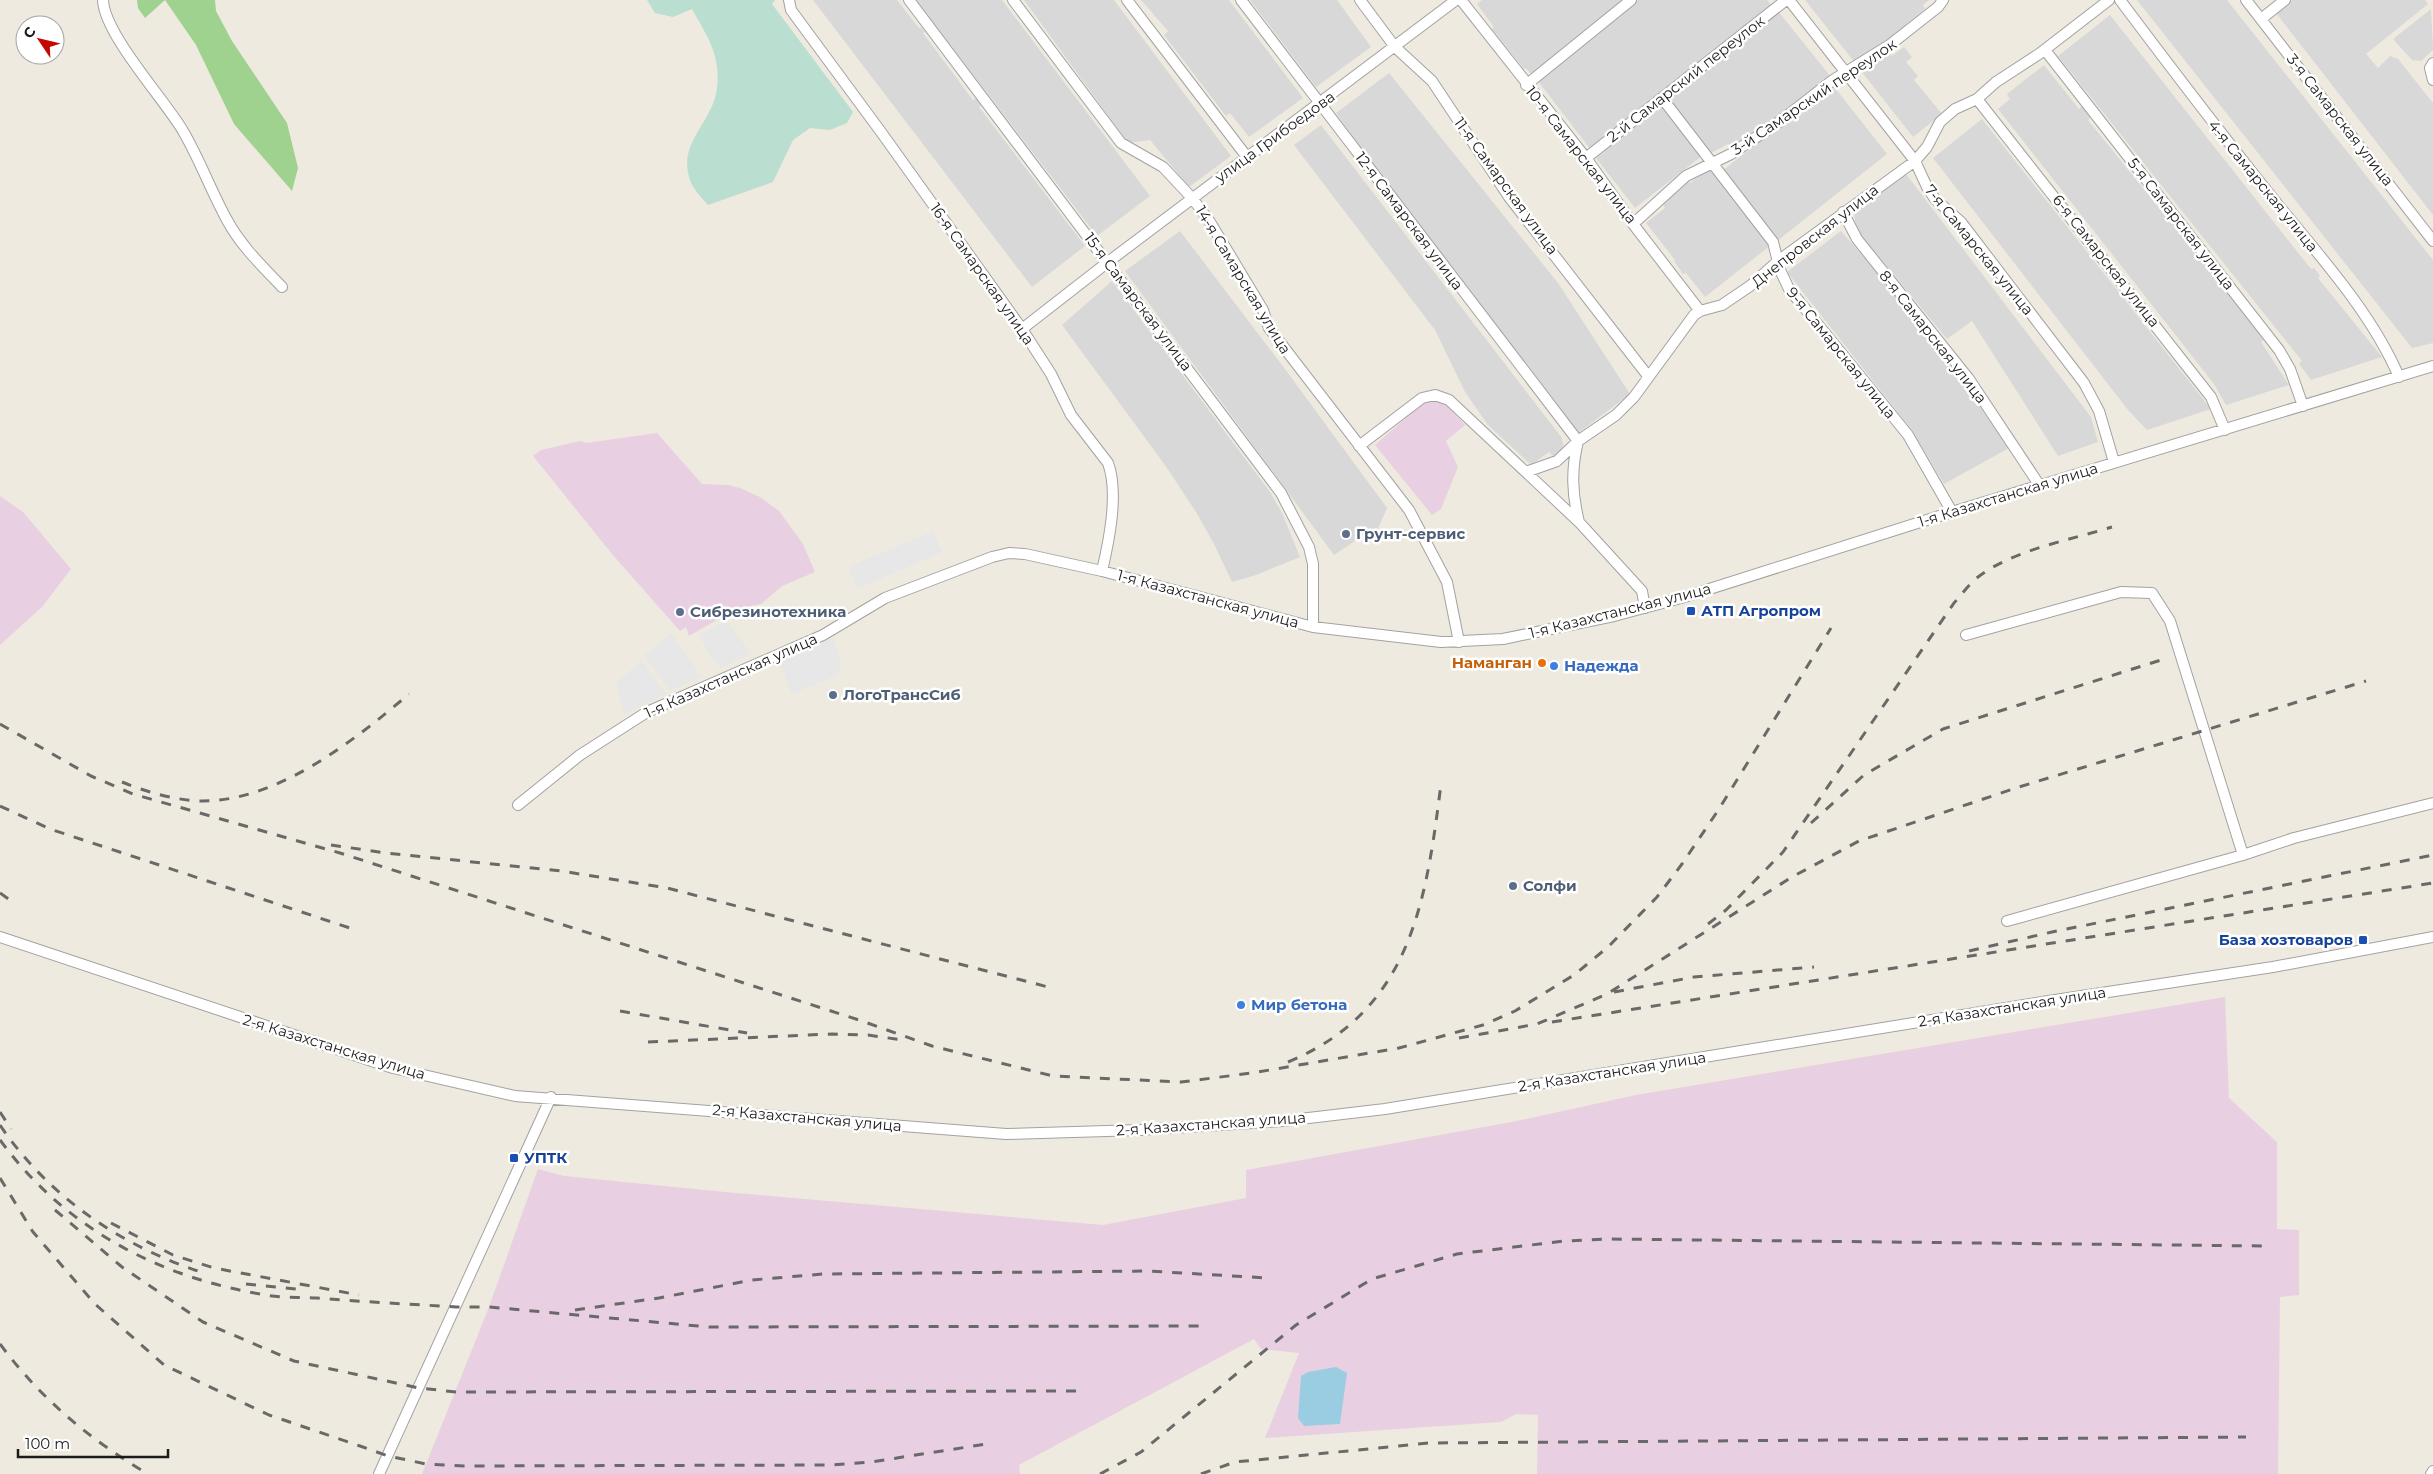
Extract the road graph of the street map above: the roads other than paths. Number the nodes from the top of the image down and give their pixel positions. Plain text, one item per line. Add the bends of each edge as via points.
1 (102, 0) edge
2 (790, 0) edge
3 (909, 0) edge
4 (1013, 0) edge
5 (1127, 0) edge
6 (1241, 0) edge
7 (1360, 0) edge
8 (1456, 0) edge
9 (1461, 0) edge
10 (1632, 0) edge
11 (1788, 0) edge
12 (1943, 0) edge
13 (2109, 0) edge
14 (2120, 0) edge
15 (2246, 0) edge
16 (2285, 0) edge
17 (2261, 19) junction
18 (1395, 47) junction
19 (2045, 50) junction
20 (2433, 63) edge
21 (1846, 73) junction
22 (2433, 80) edge
23 (1526, 85) junction
24 (1662, 98) junction
25 (1977, 99) junction
26 (1319, 104) junction
27 (1247, 157) junction
28 (1586, 158) junction
29 (1915, 160) junction
30 (1712, 162) junction
31 (1192, 198) junction
32 (1843, 212) junction
33 (1633, 224) junction
34 (2433, 240) edge
35 (1778, 261) junction
36 (1108, 262) junction
37 (282, 287) dead end
38 (1700, 310) junction
39 (1022, 329) junction
40 (2433, 366) edge
41 (1648, 376) junction
42 (2399, 376) junction
43 (2303, 406) junction
44 (2225, 430) junction
45 (1578, 441) junction
46 (1359, 446) junction
47 (2114, 462) junction
48 (1526, 472) junction
49 (2040, 486) junction
50 (1952, 512) junction
51 (1579, 522) junction
52 (1102, 571) junction
53 (1646, 608) junction
54 (1313, 627) junction
55 (1966, 635) dead end
56 (1459, 642) junction
57 (2433, 803) edge
58 (518, 805) dead end
59 (2243, 855) junction
60 (2007, 921) dead end
61 (0, 937) edge
62 (2433, 937) edge
63 (551, 1098) junction
64 (379, 1474) edge

1 - 37 street via 118,38 183,130 227,221 249,252
2 - 39 street, 16-я Самарская улица via 790,10
3 - 36 street, 15-я Самарская улица
4 - 31 street, 14-я Самарская улица via 1121,143 1163,167
5 - 27 street
6 - 26 street, 12-я Самарская улица
7 - 18 street, 11-я Самарская улица
8 - 18 street, улица Грибоедова
9 - 23 street, 10-я Самарская улица
10 - 23 street
11 - 21 street, 7-я Самарская улица
11 - 24 street, 2-й Самарский переулок
12 - 21 street, 3-й Самарский переулок via 1891,44
13 - 19 street, Днепровская улица
14 - 42 street, 4-я Самарская улица via 2199,106 2352,299 2385,347
15 - 17 street, 3-я Самарская улица
16 - 17 street
17 - 34 street, 3-я Самарская улица
18 - 26 street, улица Грибоедова
18 - 41 street, 11-я Самарская улица via 1432,81 1509,197
19 - 25 street, Днепровская улица via 1996,82
19 - 43 street, 5-я Самарская улица via 2279,350 2294,378
20 - 22 street via 2430,68
21 - 29 street, 7-я Самарская улица
21 - 30 street, 3-й Самарский переулок via 1731,154
23 - 28 street, 10-я Самарская улица
24 - 28 street, 2-й Самарский переулок
24 - 30 street, 9-я Самарская улица
25 - 29 street, Днепровская улица via 1955,109 1940,122 1927,147
25 - 44 street, 6-я Самарская улица via 2211,397
26 - 27 street, улица Грибоедова
26 - 45 street, 12-я Самарская улица
27 - 31 street, улица Грибоедова
28 - 33 street, 10-я Самарская улица
29 - 32 street, Днепровская улица
29 - 47 street, 7-я Самарская улица via 1935,199 1961,222 2084,383 2099,411
30 - 33 street, 3-й Самарский переулок via 1686,176
30 - 35 street, 9-я Самарская улица via 1773,242
31 - 36 street, улица Грибоедова
31 - 46 street, 14-я Самарская улица via 1263,310 1268,328
32 - 35 street, Днепровская улица
32 - 49 street, 8-я Самарская улица via 1857,239 1969,379
33 - 38 street, 10-я Самарская улица
35 - 38 street, Днепровская улица via 1730,300
35 - 50 street, 9-я Самарская улица via 1789,289 1908,435
36 - 39 street, улица Грибоедова
36 - 54 street, 15-я Самарская улица via 1281,493 1309,547 1313,564
38 - 41 street via 1687,322
39 - 52 street, 16-я Самарская улица via 1052,374 1071,415 1108,463 1111,472 1109,542
40 - 42 street, 1-я Казахстанская улица
41 - 45 street via 1616,415
42 - 43 street, 1-я Казахстанская улица
43 - 44 street, 1-я Казахстанская улица
44 - 47 street, 1-я Казахстанская улица
45 - 48 street via 1557,461
45 - 51 street via 1572,466 1573,496
46 - 48 street via 1422,398 1435,395 1449,400
46 - 56 street, 14-я Самарская улица via 1410,510 1428,542 1447,582
47 - 49 street, 1-я Казахстанская улица
48 - 51 street
49 - 50 street, 1-я Казахстанская улица
50 - 53 street, 1-я Казахстанская улица
51 - 53 street via 1642,591
52 - 54 street, 1-я Казахстанская улица
52 - 58 street, 1-я Казахстанская улица via 1025,554 1009,554 977,562 885,598 823,634 647,712 580,755
53 - 56 street, 1-я Казахстанская улица via 1529,635
54 - 56 street, 1-я Казахстанская улица
55 - 59 street via 2121,592 2152,593 2170,621
57 - 59 street via 2294,838
59 - 60 street
61 - 63 street, 2-я Казахстанская улица via 393,1068 515,1096
62 - 63 street, 2-я Казахстанская улица via 2273,967 1385,1109 1283,1120 1140,1130 1006,1134
63 - 64 street

